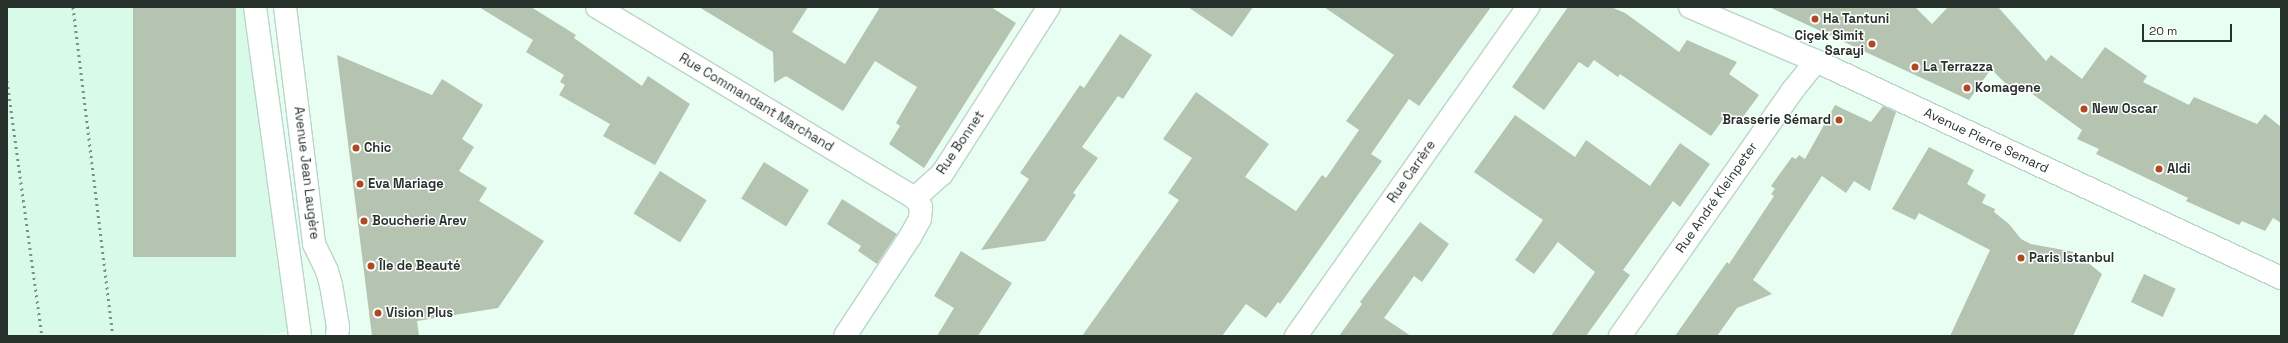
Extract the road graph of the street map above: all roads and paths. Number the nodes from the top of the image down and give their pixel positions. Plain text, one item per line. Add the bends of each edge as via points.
1 (255, 7) edge
2 (285, 7) edge
3 (597, 7) edge
4 (1049, 7) edge
5 (1528, 7) edge
6 (1690, 7) edge
7 (1816, 61) junction
8 (915, 198) junction
9 (2281, 278) edge
10 (300, 336) edge
11 (337, 336) edge
12 (845, 336) edge
13 (1296, 336) edge
14 (1620, 336) edge

1 - 10 street, Avenue Jean Laugère
2 - 11 street, Avenue Jean Laugère via 314,244 331,284 338,327
3 - 8 street, Rue Commandant Marchand
4 - 8 street, Rue Bonnet via 942,174
5 - 13 street, Rue Carrère
6 - 7 street, Avenue Pierre Semard
7 - 9 street, Avenue Pierre Semard
7 - 14 street, Rue André Kleinpeter via 1792,91
8 - 12 street via 921,207 920,218

